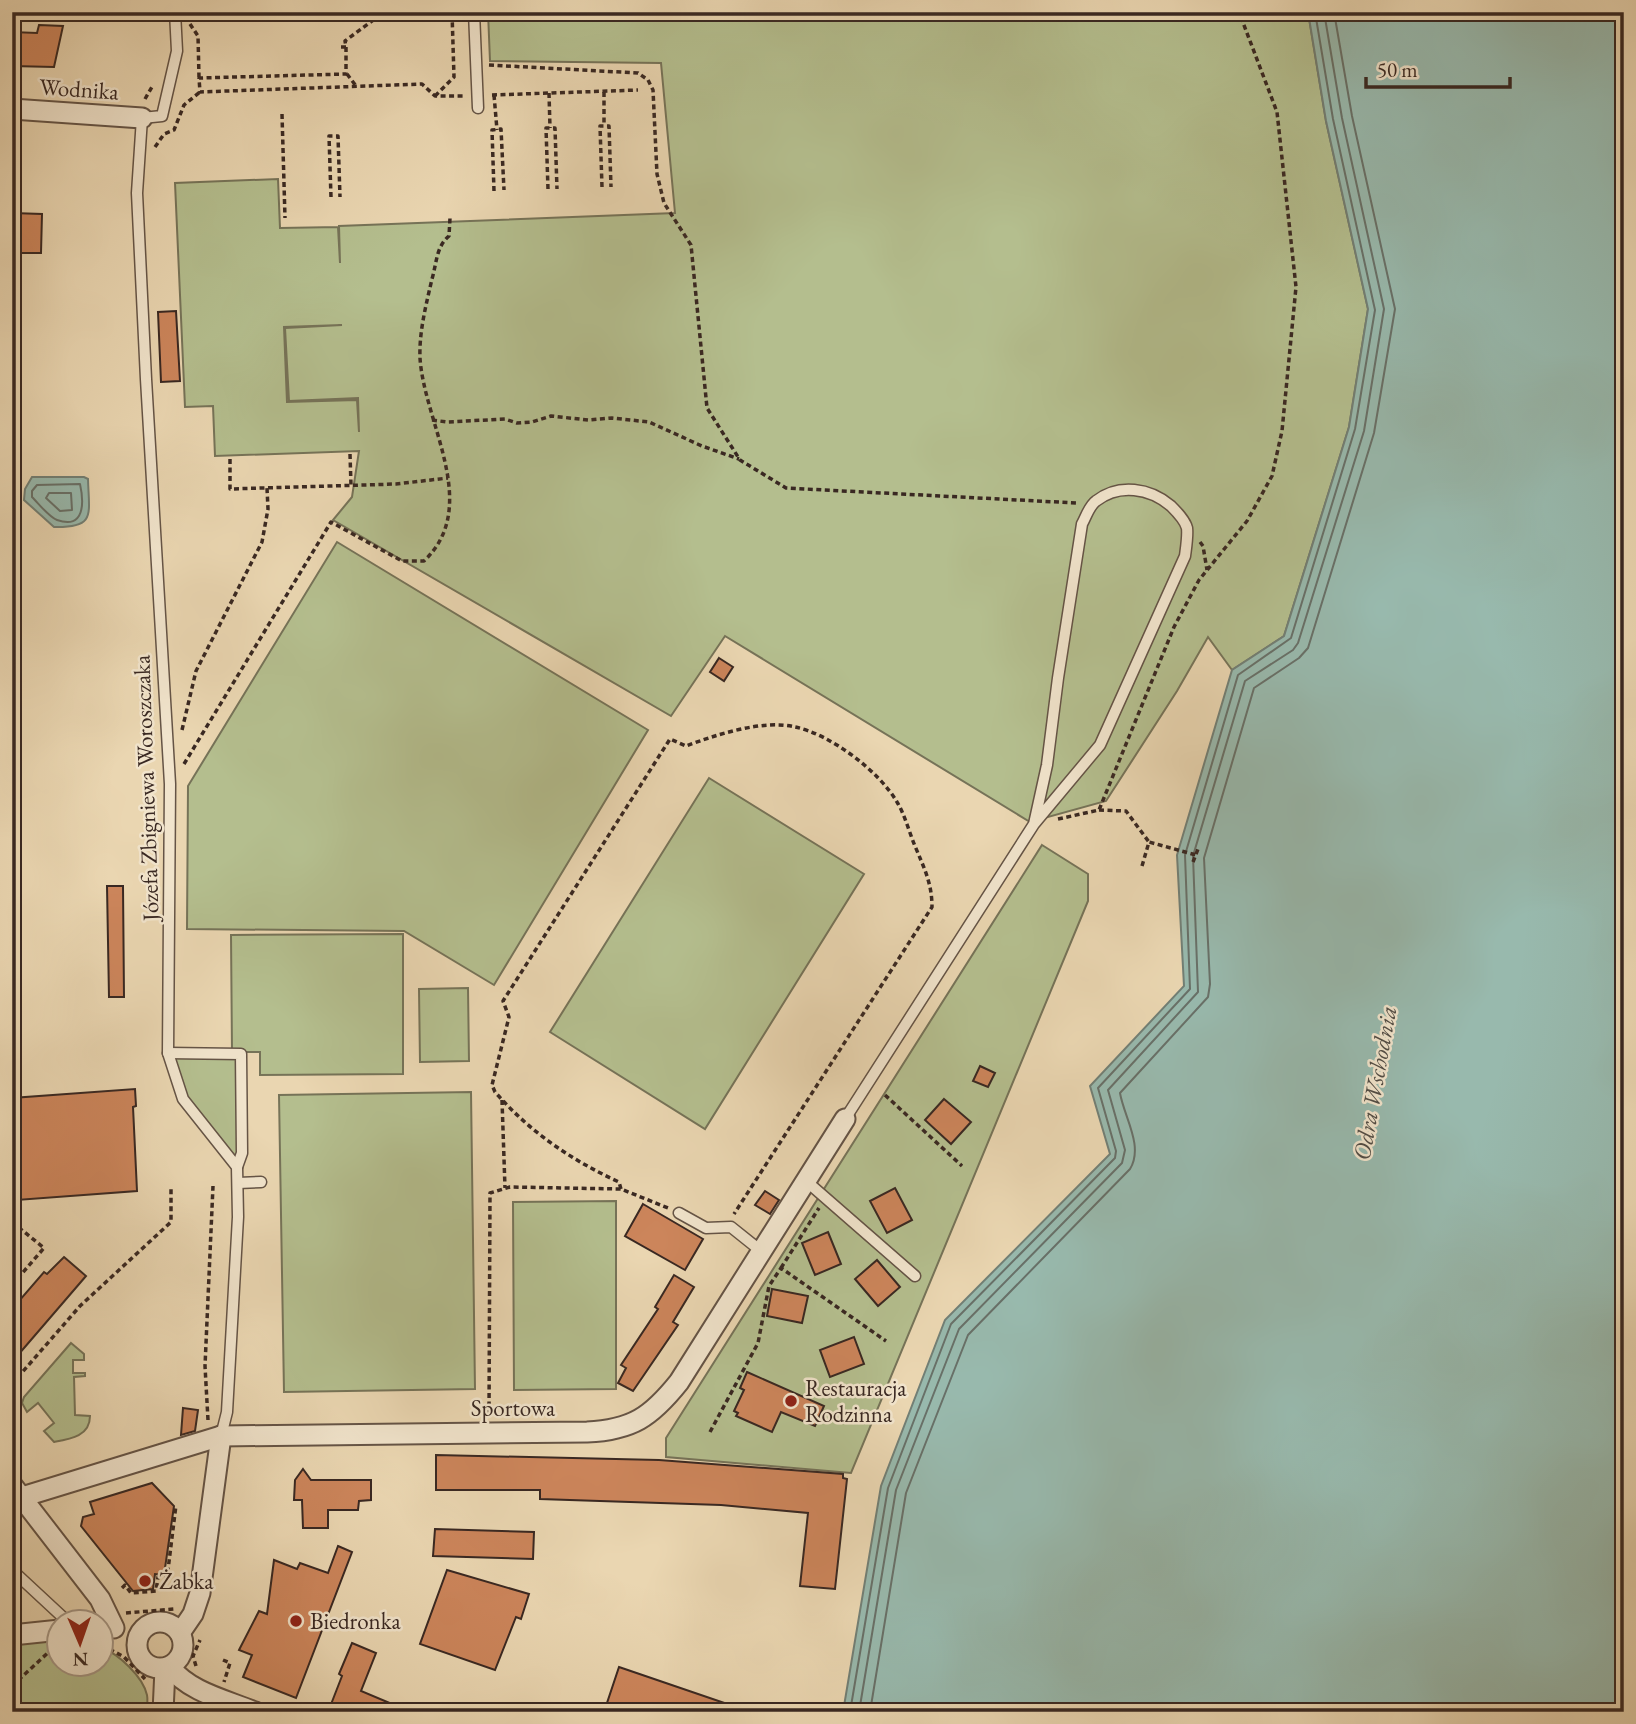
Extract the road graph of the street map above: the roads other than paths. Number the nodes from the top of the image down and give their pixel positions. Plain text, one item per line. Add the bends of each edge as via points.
1 (175, 12) edge
2 (474, 12) edge
3 (478, 108) dead end
4 (12, 109) edge
5 (141, 110) junction
6 (1034, 824) junction
7 (168, 1053) junction
8 (845, 1119) joint
9 (237, 1167) junction
10 (806, 1180) junction
11 (238, 1182) junction
12 (261, 1182) dead end
13 (679, 1213) road end
14 (761, 1251) junction
15 (915, 1276) dead end
16 (215, 1429) junction
17 (17, 1491) edge
18 (12, 1570) edge
19 (53, 1608) edge
20 (102, 1608) edge
21 (46, 1631) edge
22 (116, 1631) edge
23 (180, 1633) junction
24 (12, 1635) edge
25 (139, 1635) junction
26 (167, 1668) junction
27 (167, 1711) edge
28 (255, 1712) edge

1 - 5 lane via 177,51 162,116
2 - 3 lane
4 - 5 street, Wodnika
5 - 7 lane, Józefa Zbigniewa Woroszczaka via 138,206 170,784
6 - 6 lane via 1100,744 1185,556 1187,528 1179,514 1146,491 1114,492 1092,504 1083,524
6 - 8 lane
7 - 9 lane, Józefa Zbigniewa Woroszczaka via 183,1099
7 - 9 lane via 241,1054 242,1153
8 - 10 street, Sportowa
9 - 11 lane
10 - 14 street, Sportowa
10 - 15 lane
11 - 12 lane
11 - 16 lane via 227,1412
13 - 14 lane via 706,1228 731,1227
14 - 16 street, Sportowa via 679,1382 649,1415 630,1426 587,1432
16 - 17 street, Sportowa
16 - 23 street via 200,1593
17 - 20 street
18 - 19 lane
21 - 24 street
22 - 25 street
23 - 25 street via 159,1622
23 - 26 street via 180,1659
25 - 26 street via 141,1660 148,1666
26 - 27 street
26 - 28 street via 194,1688

